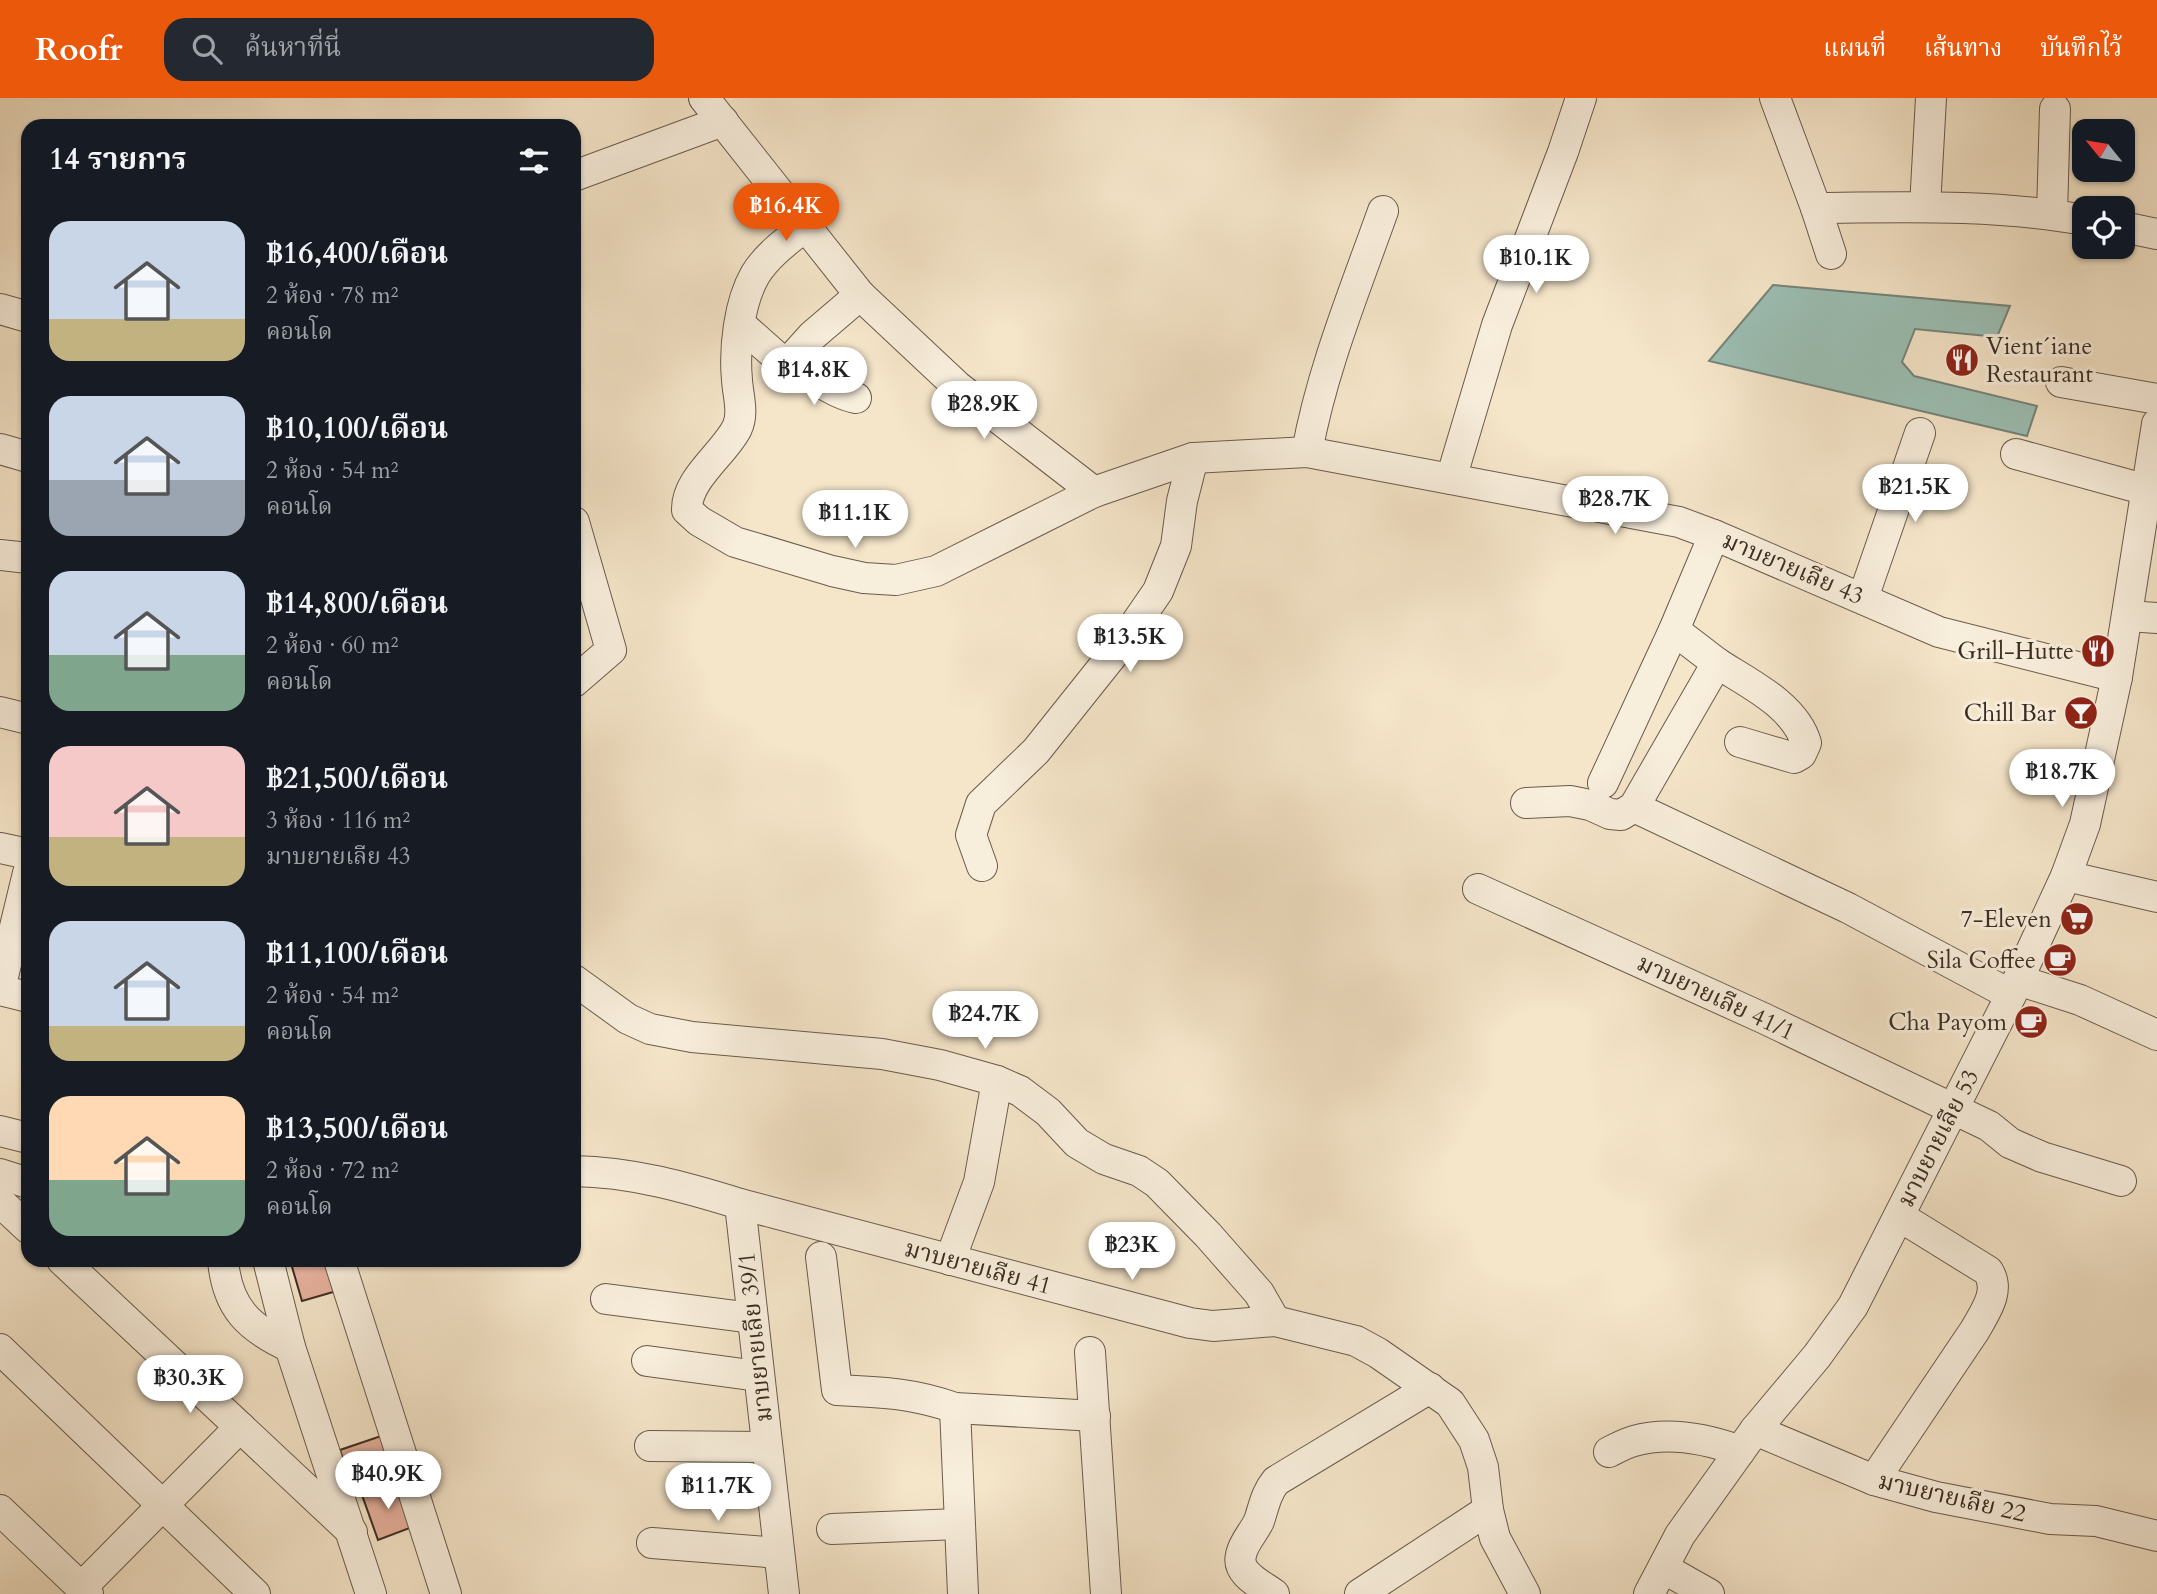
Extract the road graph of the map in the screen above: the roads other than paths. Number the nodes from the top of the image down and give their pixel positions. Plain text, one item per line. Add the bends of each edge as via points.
1 (704, 98) edge
2 (1581, 98) edge
3 (1774, 98) edge
4 (1931, 98) edge
5 (2055, 109) dead end
6 (723, 121) junction
7 (581, 173) edge
8 (1925, 207) junction
9 (1816, 208) junction
10 (1383, 211) dead end
11 (2052, 214) junction
12 (2072, 218) edge
13 (806, 226) junction
14 (2135, 229) edge
15 (2157, 234) edge
16 (1831, 254) dead end
17 (860, 295) junction
18 (0, 309) edge
19 (21, 315) edge
20 (741, 325) junction
21 (786, 365) junction
22 (2061, 382) dead end
23 (856, 398) dead end
24 (2157, 399) edge
25 (2157, 424) edge
26 (1920, 433) dead end
27 (0, 449) edge
28 (1307, 452) junction
29 (2016, 454) dead end
30 (21, 455) edge
31 (1193, 457) junction
32 (1451, 479) junction
33 (2147, 490) junction
34 (1094, 492) junction
35 (1714, 535) junction
36 (581, 546) edge
37 (0, 555) edge
38 (21, 557) edge
39 (1863, 598) junction
40 (2128, 616) junction
41 (2157, 618) edge
42 (1674, 630) junction
43 (1717, 663) junction
44 (581, 676) edge
45 (2117, 677) junction
46 (0, 712) edge
47 (21, 717) edge
48 (1740, 742) dead end
49 (1603, 783) dead end
50 (1526, 803) dead end
51 (1634, 807) junction
52 (0, 848) edge
53 (21, 853) edge
54 (982, 866) dead end
55 (2066, 876) junction
56 (1478, 889) dead end
57 (2157, 897) edge
58 (21, 902) edge
59 (581, 985) edge
60 (2015, 987) junction
61 (0, 990) edge
62 (21, 995) edge
63 (2157, 1035) edge
64 (998, 1081) junction
65 (1951, 1110) junction
66 (0, 1131) edge
67 (21, 1136) edge
68 (581, 1171) edge
69 (0, 1174) edge
70 (21, 1181) edge
71 (2121, 1181) dead end
72 (0, 1202) edge
73 (740, 1204) junction
74 (1899, 1216) junction
75 (21, 1222) edge
76 (821, 1257) dead end
77 (950, 1260) junction
78 (69, 1267) edge
79 (224, 1267) edge
80 (270, 1267) edge
81 (340, 1267) edge
82 (606, 1299) dead end
83 (752, 1318) junction
84 (1275, 1321) junction
85 (290, 1347) junction
86 (0, 1349) edge
87 (1090, 1352) dead end
88 (647, 1361) dead end
89 (758, 1376) junction
90 (1430, 1388) junction
91 (955, 1408) junction
92 (1095, 1416) junction
93 (240, 1427) junction
94 (1747, 1440) junction
95 (650, 1446) dead end
96 (766, 1447) junction
97 (1609, 1452) dead end
98 (1874, 1480) junction
99 (163, 1505) junction
100 (0, 1510) edge
101 (1488, 1510) junction
102 (959, 1524) junction
103 (832, 1529) dead end
104 (352, 1532) junction
105 (2157, 1536) edge
106 (652, 1543) dead end
107 (779, 1553) junction
108 (1656, 1581) edge
109 (85, 1591) edge
110 (255, 1594) edge
111 (370, 1594) edge
112 (446, 1594) edge
113 (784, 1594) edge
114 (963, 1594) edge
115 (1106, 1594) edge
116 (1275, 1594) edge
117 (1360, 1594) edge
118 (1525, 1594) edge
119 (1709, 1594) edge

1 - 6 street
2 - 32 street via 1497,326
3 - 9 street
4 - 8 street
5 - 11 street
6 - 7 street
6 - 13 street
8 - 9 street
8 - 11 street
9 - 16 street
10 - 28 street via 1324,380
11 - 12 street
13 - 17 street
13 - 20 street via 756,273
14 - 15 street
17 - 21 street
17 - 34 street via 957,386
18 - 19 street
20 - 21 street
20 - 34 street, มาบยายเลีย 43 via 737,427 700,476 687,502 687,510 699,521 735,542 864,578 896,580 936,572
21 - 23 street
22 - 24 street
25 - 33 street, มาบยายเลีย 53
26 - 39 street
27 - 30 street
28 - 31 street, มาบยายเลีย 43
28 - 32 street, มาบยายเลีย 43
29 - 33 street
31 - 34 street, มาบยายเลีย 43
31 - 54 street via 1176,546 1158,591 1035,751 981,804 971,835
32 - 35 street, มาบยายเลีย 43 via 1679,522
33 - 40 street, มาบยายเลีย 53
35 - 39 street, มาบยายเลีย 43
35 - 42 street
36 - 44 street via 611,650
37 - 38 street
39 - 45 street, มาบยายเลีย 43 via 1939,632
40 - 41 street
40 - 45 street, มาบยายเลีย 53
42 - 43 street
42 - 49 street
43 - 48 street via 1779,704 1806,743 1794,758
43 - 51 street
45 - 55 street, มาบยายเลีย 53 via 2085,824
46 - 47 street
50 - 51 street via 1570,801 1621,815
51 - 60 street
52 - 53 street
55 - 57 street
55 - 60 street, มาบยายเลีย 53
56 - 65 street, มาบยายเลีย 41/1 via 1763,1018
58 - 61 street
59 - 64 street via 650,1029 882,1054
60 - 63 street via 2080,1000
60 - 65 street, มาบยายเลีย 53
61 - 62 street
64 - 77 street via 979,1182
64 - 84 street via 1048,1112 1077,1143 1157,1183 1259,1293
65 - 71 street, มาบยายเลีย 41/1 via 2042,1157
65 - 74 street, มาบยายเลีย 53
66 - 67 street
68 - 73 street, มาบยายเลีย 41 via 610,1171 676,1184
69 - 70 street
72 - 75 street
73 - 77 street, มาบยายเลีย 41
73 - 83 street, มาบยายเลีย 39/1
74 - 94 street, มาบยายเลีย 53 via 1853,1306
74 - 98 street via 1988,1271 1993,1289 1975,1330
76 - 91 street via 836,1390 901,1393
77 - 84 street, มาบยายเลีย 41 via 1191,1323 1213,1326
78 - 93 street
79 - 85 street via 240,1313 265,1336
80 - 85 street
81 - 112 street
82 - 83 street
83 - 89 street, มาบยายเลีย 39/1
84 - 90 street, มาบยายเลีย 41 via 1356,1341
85 - 104 street
86 - 99 street
87 - 92 street
88 - 89 street
89 - 96 street, มาบยายเลีย 39/1
90 - 101 street, มาบยายเลีย 41 via 1450,1403 1474,1440 1483,1467
90 - 116 street via 1270,1488 1240,1556 1246,1574
91 - 92 street
91 - 102 street
92 - 115 street
93 - 99 street
93 - 104 street
94 - 97 street, มาบยายเลีย 22 via 1676,1436 1635,1440
94 - 98 street, มาบยายเลีย 22
94 - 108 street, มาบยายเลีย 53 via 1680,1535
95 - 96 street
96 - 107 street, มาบยายเลีย 39/1
98 - 105 street, มาบยายเลีย 22 via 1936,1497 2050,1519 2096,1521
99 - 109 street
99 - 110 street
100 - 109 street
101 - 117 street
101 - 118 street, มาบยายเลีย 41 via 1496,1538
102 - 103 street
102 - 114 street
104 - 111 street
106 - 107 street
107 - 113 street, มาบยายเลีย 39/1
108 - 119 street

